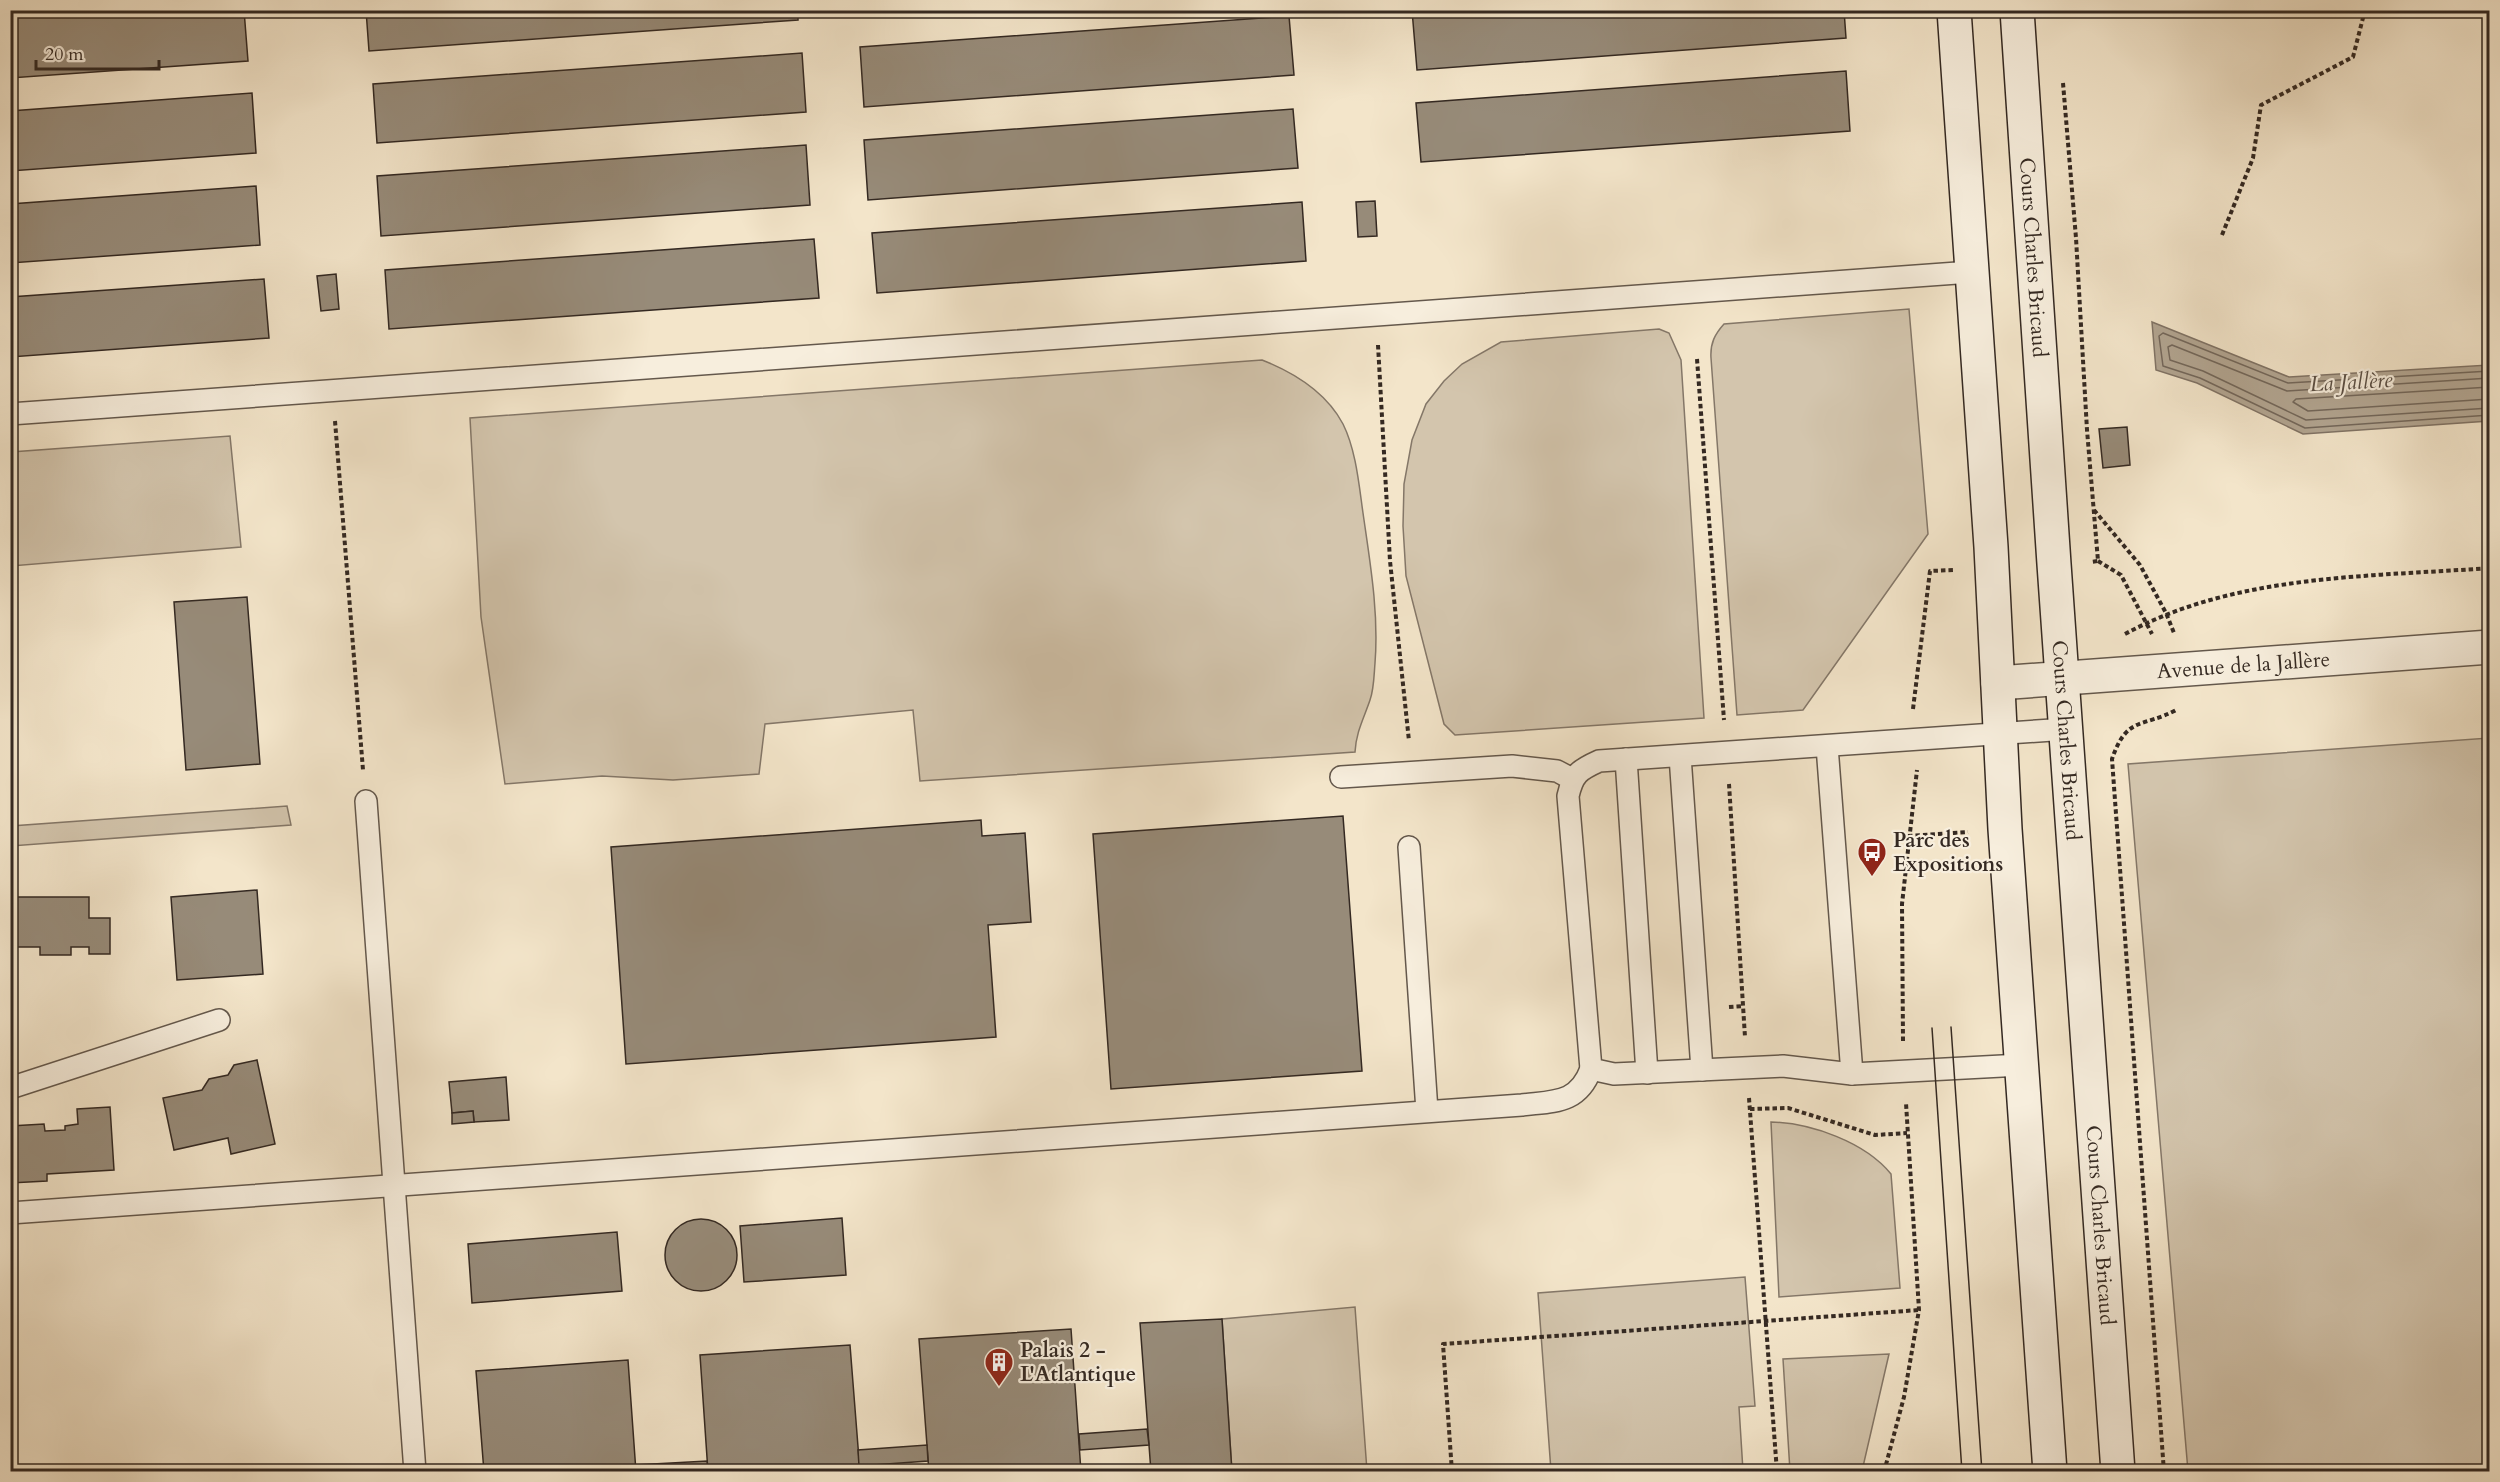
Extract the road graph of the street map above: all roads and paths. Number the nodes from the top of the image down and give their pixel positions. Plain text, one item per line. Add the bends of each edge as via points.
1 (1954, 10) edge
2 (2017, 10) edge
3 (2364, 10) edge
4 (2063, 79) dead end
5 (2222, 234) dead end
6 (1971, 272) junction
7 (1374, 315) junction
8 (1697, 359) dead end
9 (333, 390) junction
10 (10, 414) edge
11 (2093, 509) junction
12 (2054, 564) junction
13 (1992, 568) junction
14 (2490, 568) edge
15 (2166, 613) junction
16 (2122, 636) dead end
17 (2490, 647) edge
18 (2180, 669) junction
19 (2063, 677) junction
20 (1998, 682) junction
21 (2067, 729) junction
22 (2000, 733) junction
23 (1914, 739) junction
24 (1827, 746) junction
25 (1727, 753) junction
26 (1680, 756) junction
27 (1626, 759) junction
28 (1412, 772) junction
29 (1341, 777) dead end
30 (1572, 779) junction
31 (366, 801) joint
32 (1409, 847) dead end
33 (219, 1020) dead end
34 (2021, 1065) junction
35 (1747, 1067) junction
36 (1591, 1069) junction
37 (1702, 1070) junction
38 (1905, 1072) junction
39 (1647, 1073) junction
40 (1852, 1074) junction
41 (10, 1088) edge
42 (1750, 1109) junction
43 (1427, 1111) junction
44 (1907, 1133) junction
45 (393, 1185) junction
46 (10, 1213) edge
47 (1919, 1310) junction
48 (1765, 1323) junction
49 (415, 1472) edge
50 (1452, 1472) edge
51 (1777, 1472) edge
52 (1884, 1472) edge
53 (2050, 1472) edge
54 (2118, 1472) edge
55 (2164, 1472) edge

1 - 6 main road
2 - 12 main road, Cours Charles Bricaud
3 - 5 path via 2353,57 2261,105 2253,158
4 - 11 path
6 - 7 lane
6 - 13 main road
7 - 9 lane
7 - 28 path via 1390,561
8 - 25 path
9 - 10 lane
9 - 31 path
11 - 12 path via 2098,561
11 - 15 path via 2140,565
12 - 19 main road, Cours Charles Bricaud
13 - 20 main road
13 - 23 path via 1930,571 1912,702
14 - 15 path via 2262,586
15 - 16 path
15 - 18 path via 2178,644
17 - 18 main road, Avenue de la Jallère
18 - 19 main road, Avenue de la Jallère
18 - 55 path via 2183,696 2176,709 2129,729 2118,742 2112,759
19 - 20 main road, Avenue de la Jallère
19 - 21 main road, Cours Charles Bricaud
20 - 22 main road
21 - 22 lane
21 - 54 main road, Cours Charles Bricaud
22 - 23 lane
22 - 34 main road
23 - 24 lane
23 - 38 path via 1917,767 1902,904
24 - 25 lane
24 - 40 lane
25 - 26 lane
25 - 35 path
26 - 27 lane
26 - 37 lane
27 - 30 lane via 1599,761 1583,768
27 - 39 lane
28 - 29 lane
28 - 30 lane via 1512,766 1557,771
30 - 36 lane via 1568,796
31 - 45 lane
32 - 43 lane
33 - 41 lane
34 - 38 lane
34 - 53 main road
35 - 37 lane
35 - 40 lane via 1783,1066
35 - 42 path
36 - 39 lane via 1614,1074
36 - 43 lane via 1585,1085 1563,1100
37 - 39 lane
38 - 40 lane
38 - 44 path
42 - 44 path via 1788,1108 1875,1135
42 - 48 path
43 - 45 lane
44 - 47 path
45 - 46 lane
45 - 49 lane
47 - 48 path
47 - 52 path via 1904,1397
48 - 50 path via 1443,1344
48 - 51 path

